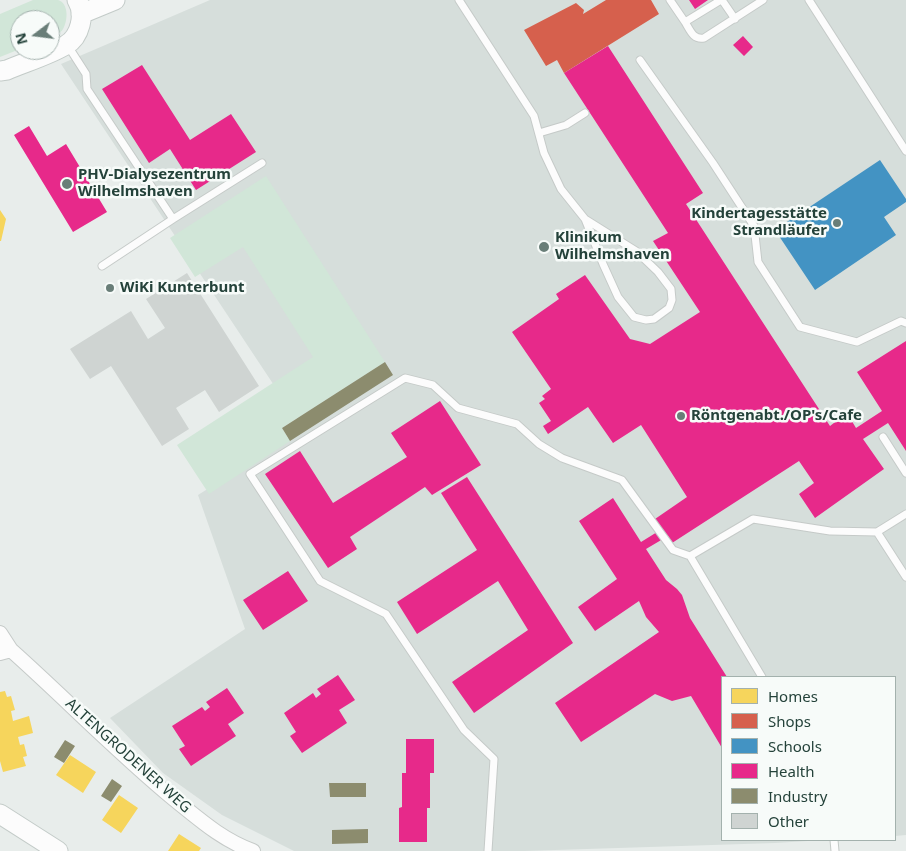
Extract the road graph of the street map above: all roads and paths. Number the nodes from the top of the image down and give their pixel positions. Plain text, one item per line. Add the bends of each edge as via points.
1 (115, 0) edge
2 (459, 0) edge
3 (670, 0) edge
4 (722, 0) edge
5 (763, 0) edge
6 (809, 0) edge
7 (79, 7) edge
8 (735, 19) junction
9 (685, 22) junction
10 (67, 45) junction
11 (640, 60) dead end
12 (0, 71) edge
13 (585, 113) dead end
14 (539, 133) junction
15 (906, 151) edge
16 (262, 163) dead end
17 (173, 219) junction
18 (585, 219) junction
19 (102, 266) dead end
20 (906, 323) edge
21 (883, 437) dead end
22 (906, 472) edge
23 (906, 514) edge
24 (877, 532) junction
25 (690, 556) junction
26 (906, 577) edge
27 (0, 632) edge
28 (6, 652) edge
29 (761, 676) edge
30 (0, 814) edge
31 (58, 851) edge
32 (252, 851) edge
33 (488, 851) edge

1 - 7 main road
2 - 14 lane via 534,116
3 - 9 lane
4 - 8 lane
4 - 9 lane
5 - 8 lane
6 - 15 lane
7 - 10 main road via 81,23
8 - 9 lane via 698,39
10 - 12 main road
10 - 17 lane via 86,74 87,89
11 - 20 lane via 754,226 758,262 800,327 857,342 901,320
13 - 14 lane via 566,125
14 - 18 lane via 544,153 561,189
16 - 17 lane
17 - 19 lane
18 - 18 lane via 618,297 634,317 654,319 669,308 672,300 670,289 658,272 636,251
21 - 22 lane
23 - 24 lane
24 - 25 lane via 830,532 753,519
24 - 26 lane
25 - 29 lane
25 - 33 lane via 673,550 622,480 562,458 539,444 517,424 458,408 433,385 405,378 250,474 320,581 386,614 464,730 494,759
27 - 28 street, ALTENGRODENER WEG
28 - 32 street, ALTENGRODENER WEG via 51,685 151,780 211,829
30 - 31 main road

